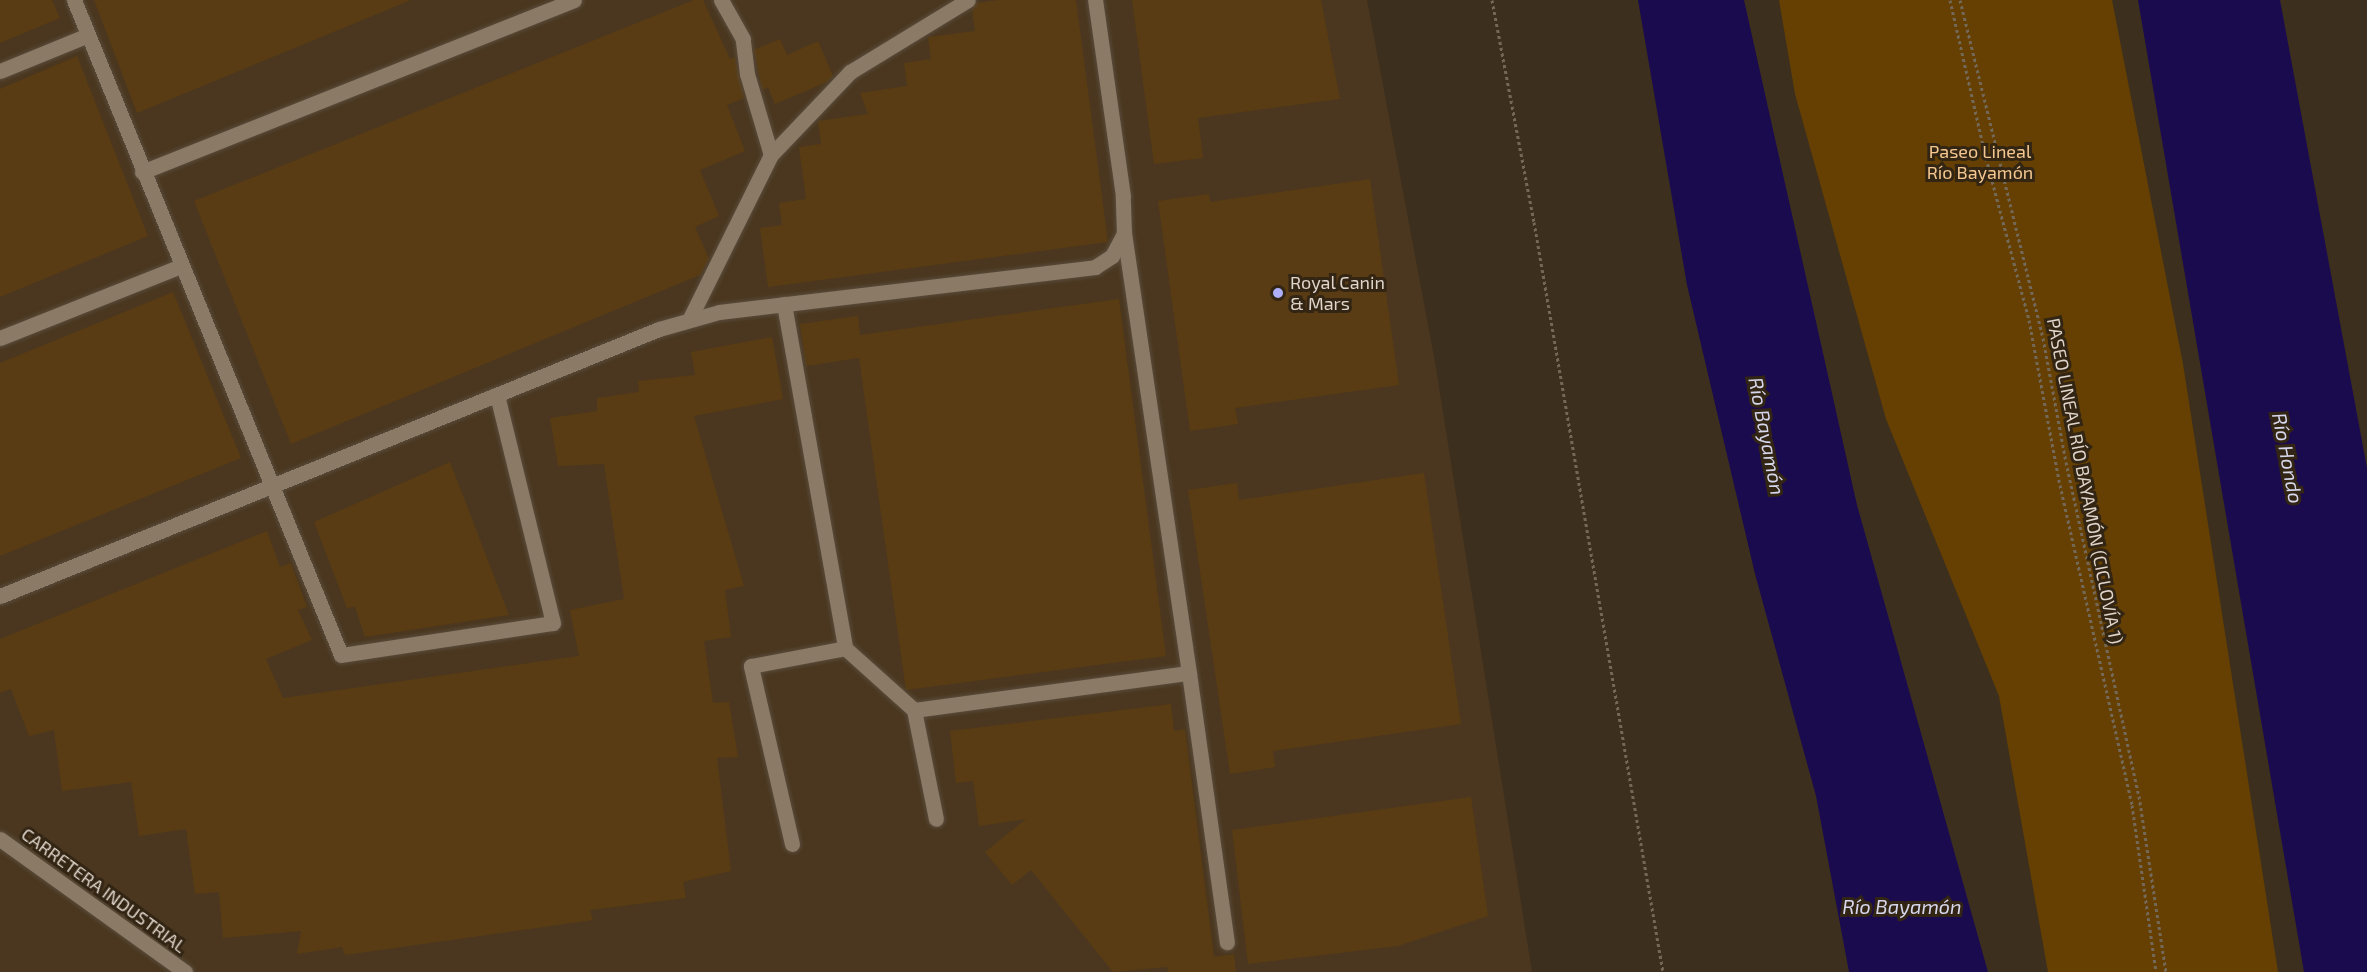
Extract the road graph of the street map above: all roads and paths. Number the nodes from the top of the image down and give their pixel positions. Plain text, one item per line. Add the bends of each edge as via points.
1 (74, 0) edge
2 (574, 0) edge
3 (721, 0) edge
4 (968, 0) edge
5 (1095, 0) edge
6 (1492, 0) edge
7 (1950, 0) edge
8 (1960, 0) edge
9 (88, 35) junction
10 (0, 71) edge
11 (771, 155) junction
12 (142, 172) junction
13 (1124, 233) junction
14 (181, 266) junction
15 (784, 304) junction
16 (689, 321) junction
17 (0, 338) edge
18 (497, 395) junction
19 (270, 486) junction
20 (0, 596) edge
21 (845, 648) junction
22 (1189, 673) junction
23 (914, 710) junction
24 (936, 819) dead end
25 (0, 839) edge
26 (792, 844) dead end
27 (1227, 942) dead end
28 (185, 972) edge
29 (1663, 972) edge
30 (2156, 972) edge
31 (2166, 972) edge

1 - 9 street
2 - 12 street
3 - 11 street via 743,39 747,74
4 - 11 street via 850,72
5 - 13 street via 1123,196
6 - 29 path
7 - 30 path via 2029,320 2058,475 2132,805
8 - 31 path, PASEO LINEAL RÍO BAYAMÓN (CICLOVÍA 1) via 2043,338 2070,484 2139,796
9 - 10 street
9 - 12 street
11 - 16 street
12 - 14 street
13 - 15 street via 1112,256 1095,267
13 - 22 street
14 - 17 street
14 - 19 street
15 - 16 street via 719,312
15 - 21 street
16 - 18 street
18 - 19 street
18 - 19 street via 553,623 341,656
19 - 20 street
21 - 23 street
21 - 26 street via 751,666
22 - 23 street
22 - 27 street
23 - 24 street
25 - 28 street, CARRETERA INDUSTRIAL

